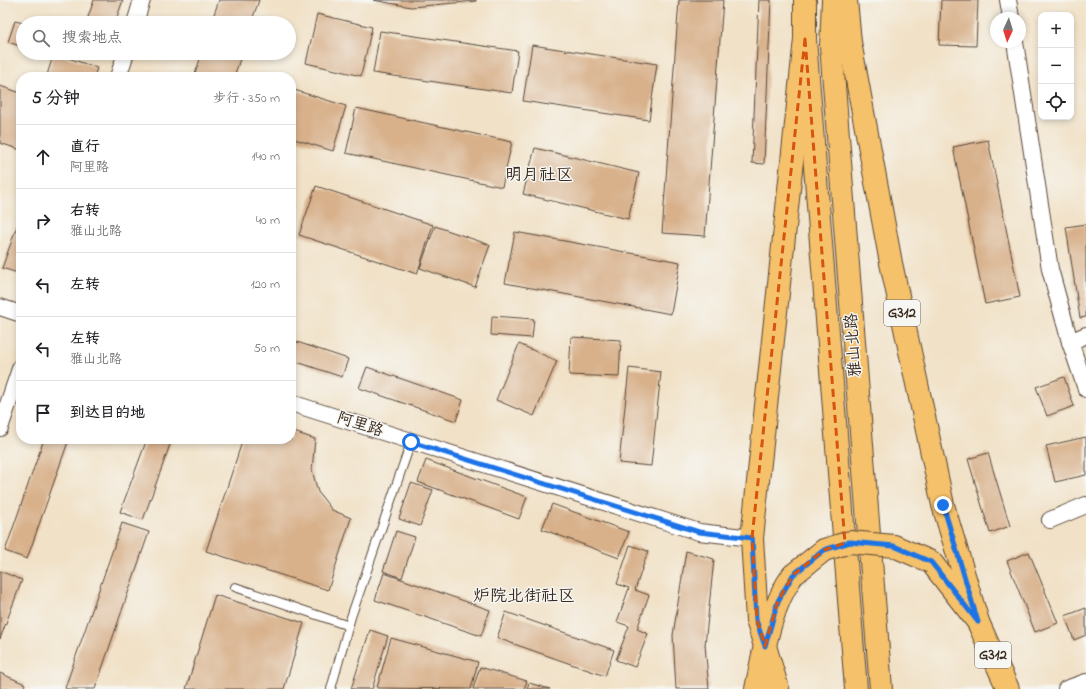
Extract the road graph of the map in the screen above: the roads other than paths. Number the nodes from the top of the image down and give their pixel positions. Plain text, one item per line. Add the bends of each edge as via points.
1 (142, 0) edge
2 (805, 0) edge
3 (833, 0) edge
4 (846, 0) edge
5 (1008, 0) edge
6 (1010, 12) edge
7 (137, 16) edge
8 (805, 39) junction
9 (1016, 48) edge
10 (124, 60) edge
11 (120, 72) edge
12 (0, 307) edge
13 (16, 312) edge
14 (1086, 335) edge
15 (1070, 342) junction
16 (16, 381) edge
17 (1086, 389) edge
18 (296, 405) edge
19 (0, 428) edge
20 (411, 442) junction
21 (1086, 505) edge
22 (1050, 520) dead end
23 (752, 538) junction
24 (235, 587) dead end
25 (978, 622) junction
26 (349, 626) junction
27 (765, 646) junction
28 (1086, 682) edge
29 (331, 689) edge
30 (756, 689) edge
31 (778, 689) edge
32 (856, 689) edge
33 (881, 689) edge
34 (1008, 689) edge
35 (1066, 689) edge

1 - 7 street
2 - 8 main road
3 - 33 main road, 雅山北路 via 831,46
4 - 25 main road, G312 via 850,42 896,285 943,505
5 - 6 street
8 - 23 main road
8 - 32 main road
9 - 15 street via 1050,269
10 - 11 street
12 - 13 street
14 - 15 street
15 - 17 street
16 - 19 street
18 - 20 street, 阿里路
20 - 23 street, 阿里路 via 699,532
20 - 26 lane
21 - 22 street
23 - 27 main road via 756,620
24 - 26 lane
25 - 27 main road, bridge via 931,562 894,546 850,542 824,550 793,575 778,601
25 - 34 main road, G312
26 - 29 lane
27 - 30 main road
27 - 31 main road
28 - 35 street

